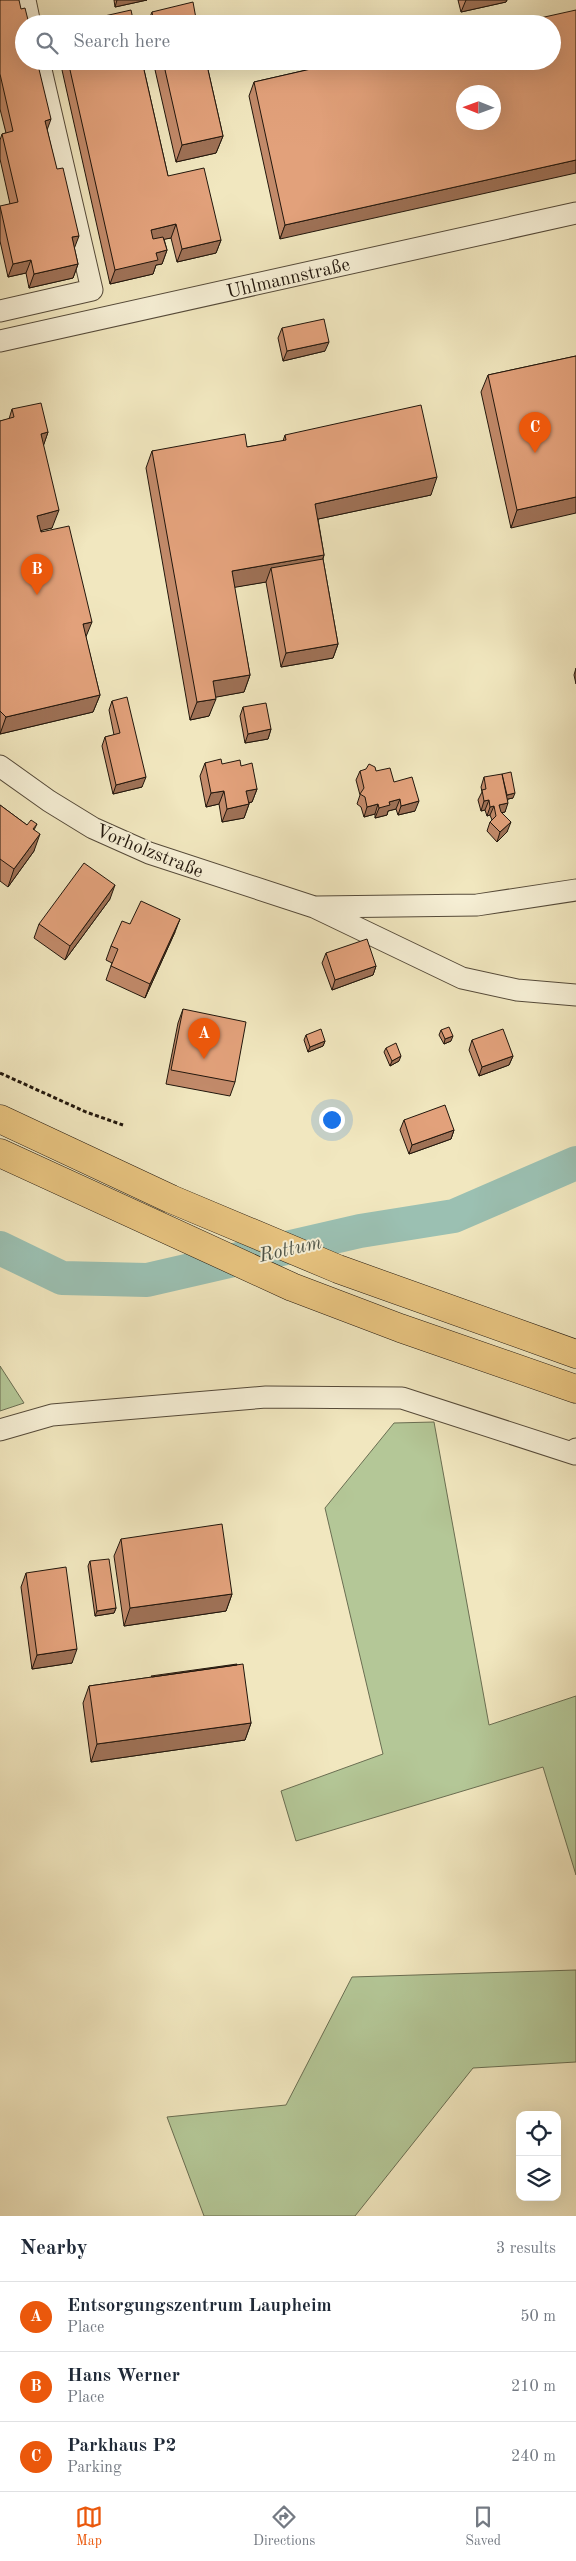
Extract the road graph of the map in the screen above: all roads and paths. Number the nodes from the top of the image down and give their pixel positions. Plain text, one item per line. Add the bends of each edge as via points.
1 (25, 0) edge
2 (28, 15) edge
3 (41, 70) edge
4 (576, 213) edge
5 (0, 311) edge
6 (0, 341) edge
7 (0, 766) edge
8 (576, 890) edge
9 (314, 907) junction
10 (576, 995) edge
11 (0, 1073) edge
12 (0, 1119) edge
13 (123, 1125) dead end
14 (0, 1153) edge
15 (572, 1353) edge
16 (569, 1387) edge
17 (0, 1430) edge
18 (576, 1449) edge

1 - 2 street
3 - 5 street via 92,290
4 - 6 street, Uhlmannstraße
7 - 9 street, Vorholzstraße via 93,828 149,853
8 - 9 street, Vorholzstraße via 477,906
9 - 10 street, Vorholzstraße via 462,978 517,990
11 - 13 path
12 - 15 highway via 171,1200 338,1269
14 - 16 highway via 292,1287
17 - 18 street via 52,1415 266,1397 402,1398 575,1454

